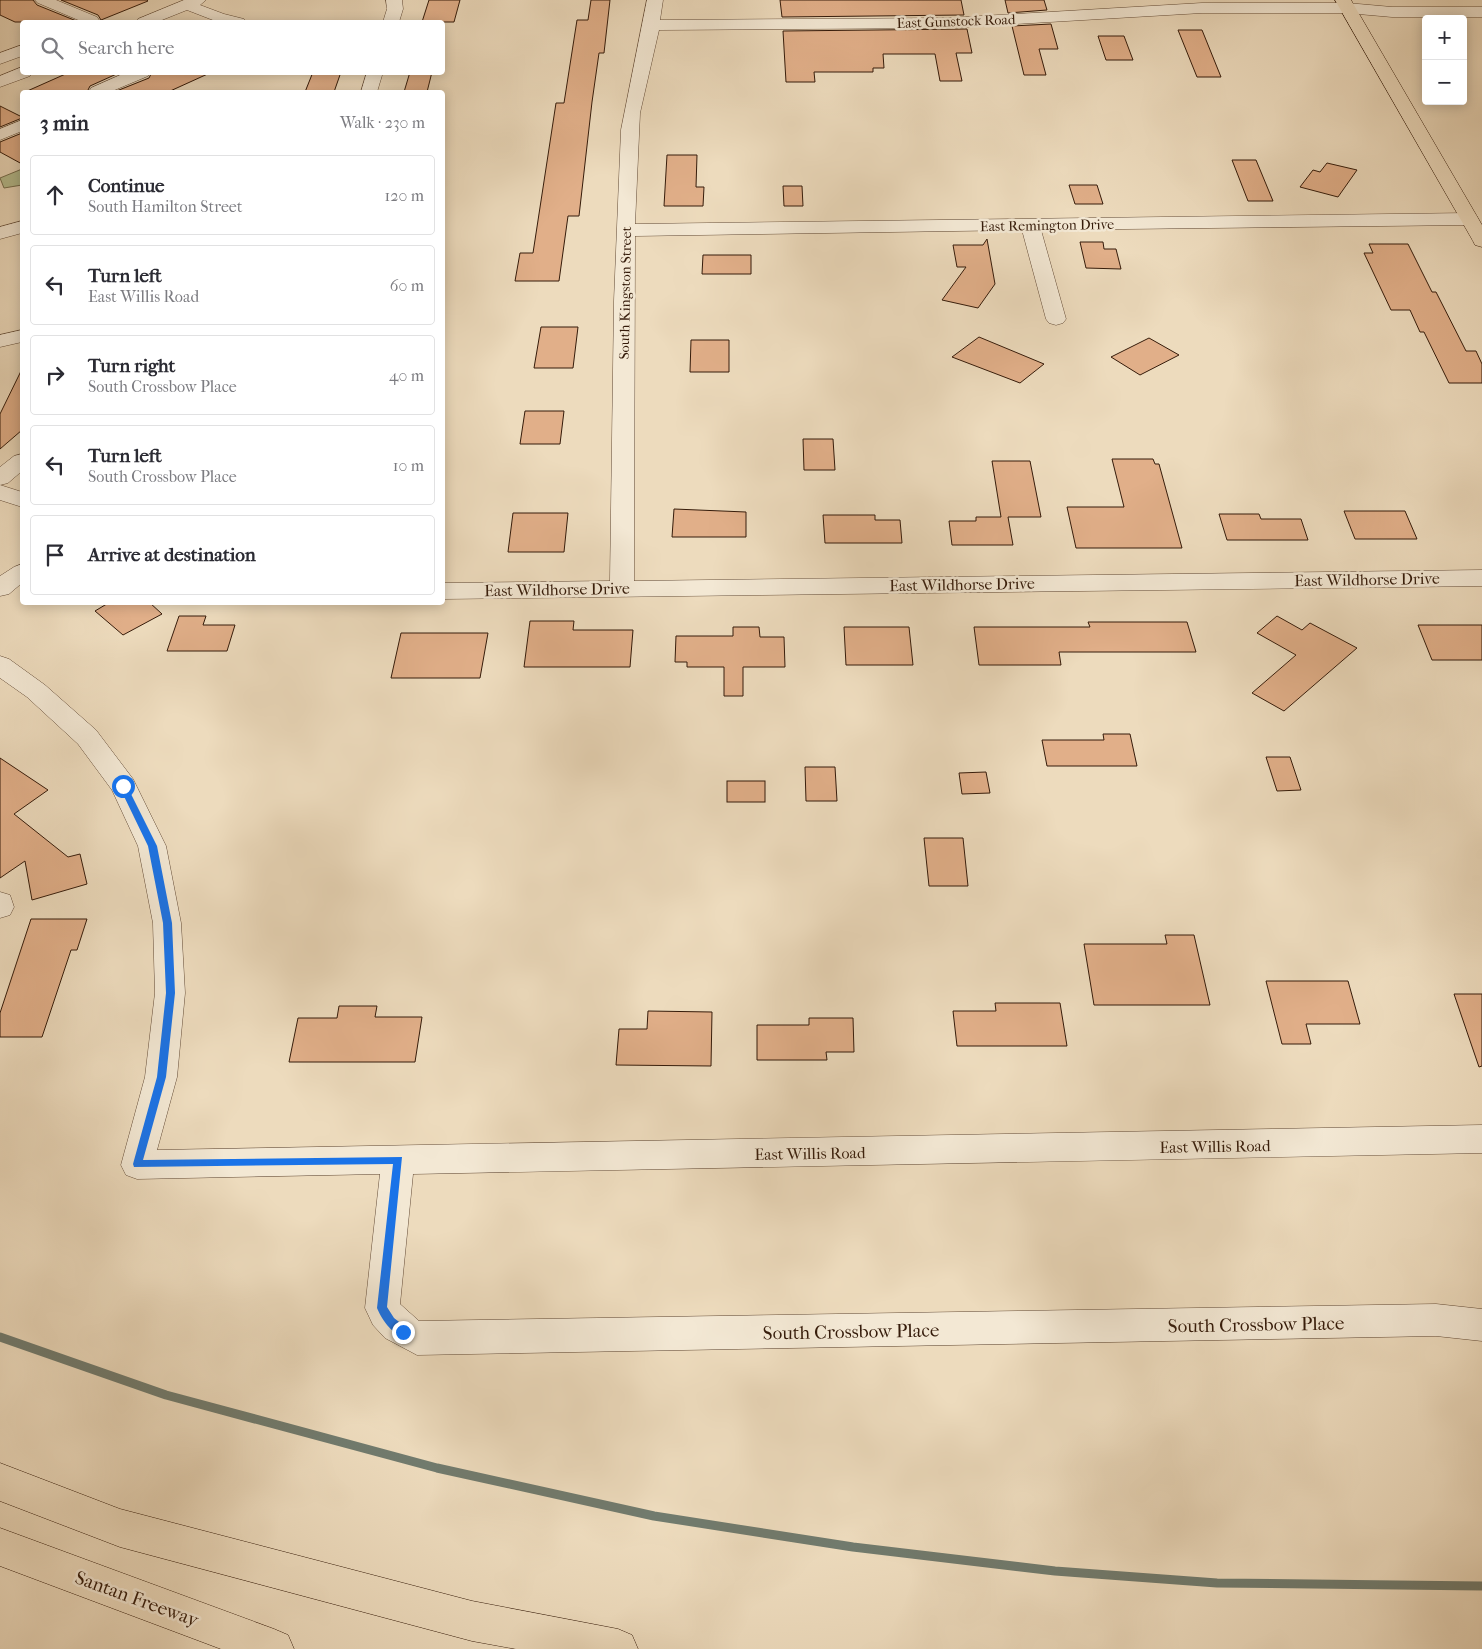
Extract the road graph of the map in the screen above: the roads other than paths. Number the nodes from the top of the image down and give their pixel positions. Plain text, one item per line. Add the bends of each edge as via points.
1 (43, 0) edge
2 (394, 0) edge
3 (655, 0) edge
4 (193, 2) edge
5 (1345, 4) edge
6 (1482, 5) edge
7 (1482, 12) edge
8 (85, 20) edge
9 (149, 20) edge
10 (228, 20) edge
11 (392, 20) edge
12 (654, 25) junction
13 (20, 51) edge
14 (0, 59) edge
15 (20, 74) edge
16 (135, 75) edge
17 (374, 75) edge
18 (0, 82) edge
19 (102, 90) edge
20 (370, 90) edge
21 (20, 126) edge
22 (0, 135) edge
23 (1469, 219) junction
24 (1030, 225) junction
25 (20, 228) edge
26 (625, 230) junction
27 (0, 233) edge
28 (1482, 241) edge
29 (1056, 319) dead end
30 (20, 336) edge
31 (0, 341) edge
32 (20, 463) edge
33 (0, 478) edge
34 (0, 492) edge
35 (20, 499) edge
36 (20, 573) edge
37 (1482, 578) edge
38 (0, 588) edge
39 (622, 588) junction
40 (445, 591) edge
41 (0, 665) edge
42 (0, 903) edge
43 (0, 907) edge
44 (1482, 1139) edge
45 (398, 1160) junction
46 (1482, 1325) edge
47 (0, 1482) edge
48 (0, 1547) edge
49 (274, 1649) edge
50 (618, 1649) edge

1 - 8 street
2 - 11 street
3 - 12 street, South Kingston Street
4 - 9 street
4 - 10 street via 219,18
5 - 6 street
5 - 7 street via 1392,12
5 - 12 street, East Gunstock Road via 1202,8 948,23
5 - 23 main road
12 - 26 street, South Kingston Street via 639,80 631,127
13 - 14 street
15 - 18 street
16 - 19 street
17 - 20 street
21 - 22 street
23 - 24 street, East Remington Drive
23 - 28 main road
24 - 26 street, East Remington Drive
24 - 29 street
25 - 27 street
26 - 39 street, South Kingston Street
30 - 31 street
32 - 33 street
34 - 35 street
36 - 38 street
37 - 39 street, East Wildhorse Drive
39 - 40 street, East Wildhorse Drive
41 - 45 street, East Willis Road via 36,691 87,737 123,786 152,846 167,923 170,993 161,1077 137,1164
42 - 43 street
44 - 45 street, East Willis Road
45 - 46 street, South Crossbow Place via 382,1308 390,1322 418,1338 1436,1320
47 - 50 main road via 120,1528 472,1621
48 - 49 main road, Santan Freeway

